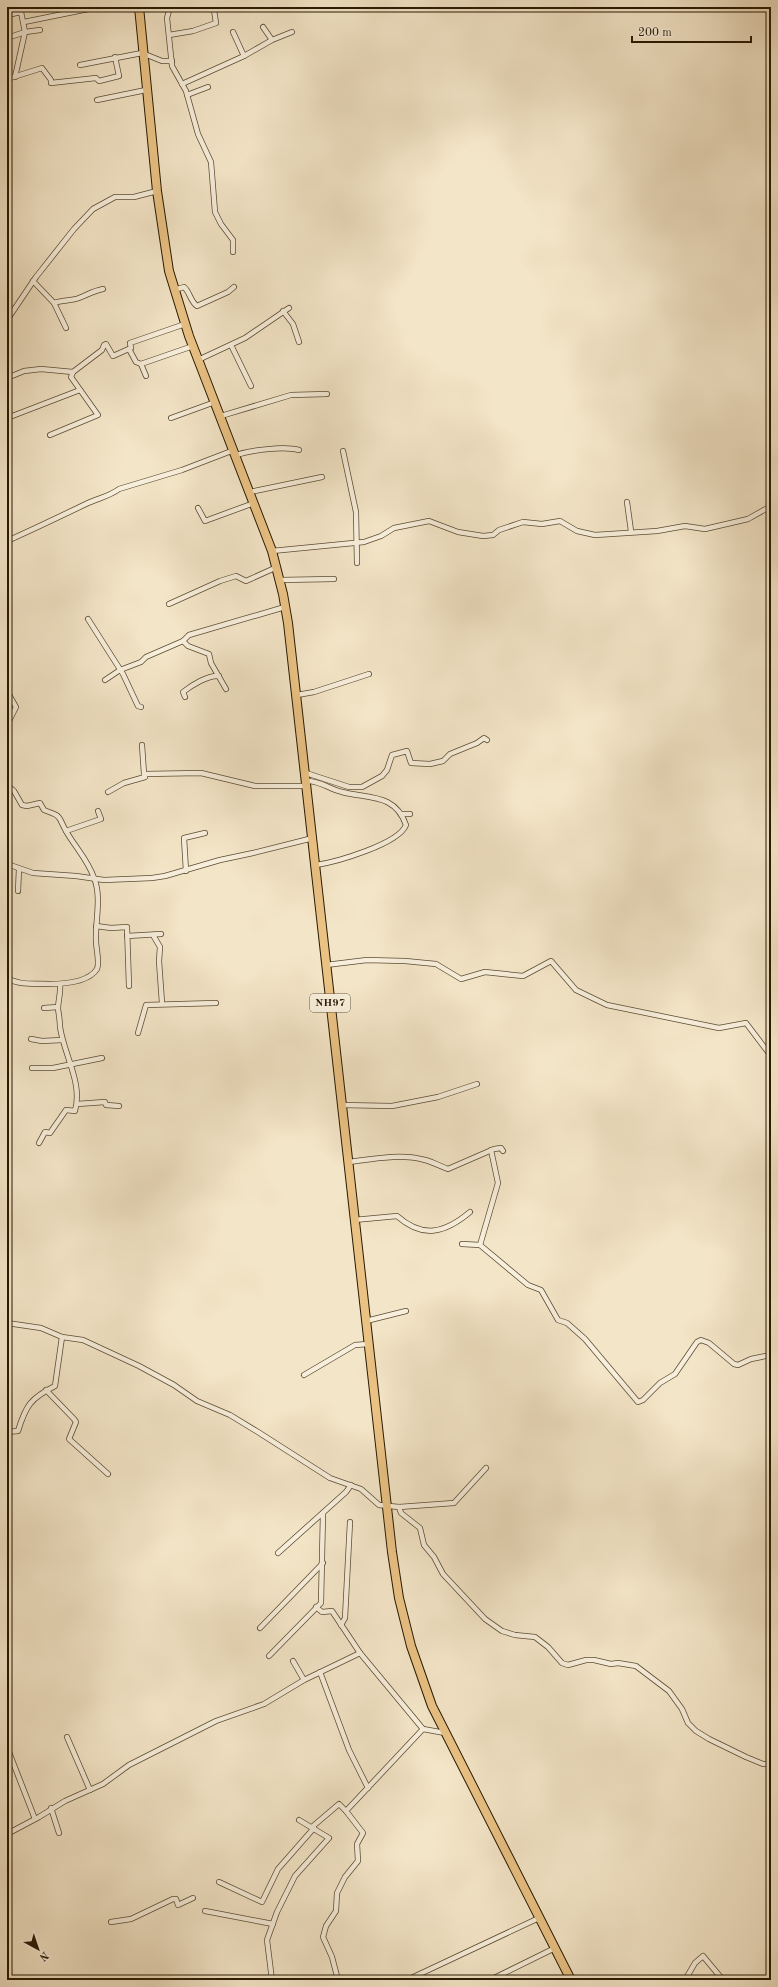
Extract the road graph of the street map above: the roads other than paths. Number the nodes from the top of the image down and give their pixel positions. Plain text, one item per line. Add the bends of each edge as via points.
1 (98, 7) edge
2 (139, 7) edge
3 (170, 7) edge
4 (21, 10) edge
5 (214, 10) dead end
6 (7, 15) edge
7 (24, 22) junction
8 (263, 27) dead end
9 (40, 30) dead end
10 (25, 32) junction
11 (233, 32) dead end
12 (292, 32) dead end
13 (169, 35) junction
14 (7, 38) edge
15 (272, 40) junction
16 (142, 53) junction
17 (244, 56) junction
18 (116, 57) junction
19 (172, 62) junction
20 (80, 65) dead end
21 (15, 77) junction
22 (7, 79) edge
23 (182, 84) junction
24 (208, 87) dead end
25 (146, 90) junction
26 (187, 95) junction
27 (97, 100) dead end
28 (157, 191) junction
29 (233, 252) dead end
30 (33, 281) junction
31 (234, 287) dead end
32 (103, 289) dead end
33 (174, 290) junction
34 (54, 304) junction
35 (289, 308) dead end
36 (283, 311) junction
37 (7, 320) edge
38 (186, 324) junction
39 (66, 328) dead end
40 (299, 342) dead end
41 (231, 345) junction
42 (193, 346) junction
43 (129, 349) junction
44 (198, 360) junction
45 (141, 364) junction
46 (73, 372) junction
47 (146, 376) dead end
48 (7, 378) edge
49 (251, 386) dead end
50 (80, 390) junction
51 (327, 394) dead end
52 (215, 402) junction
53 (221, 416) junction
54 (7, 418) edge
55 (171, 418) dead end
56 (50, 435) dead end
57 (300, 450) dead end
58 (342, 450) dead end
59 (235, 453) junction
60 (322, 478) dead end
61 (250, 492) junction
62 (627, 502) dead end
63 (254, 503) junction
64 (771, 506) edge
65 (198, 508) dead end
66 (632, 531) junction
67 (7, 541) edge
68 (355, 544) junction
69 (272, 551) junction
70 (357, 563) dead end
71 (276, 567) junction
72 (334, 578) dead end
73 (280, 580) junction
74 (169, 604) dead end
75 (285, 607) junction
76 (88, 619) dead end
77 (183, 641) junction
78 (120, 670) junction
79 (369, 674) dead end
80 (7, 675) edge
81 (219, 676) junction
82 (105, 680) dead end
83 (226, 689) dead end
84 (297, 695) junction
85 (185, 697) dead end
86 (141, 707) dead end
87 (7, 725) edge
88 (487, 740) dead end
89 (142, 744) dead end
90 (306, 773) junction
91 (144, 774) junction
92 (307, 784) junction
93 (7, 785) edge
94 (108, 792) dead end
95 (98, 811) dead end
96 (402, 814) junction
97 (410, 814) dead end
98 (66, 831) junction
99 (205, 834) dead end
100 (313, 838) junction
101 (7, 864) edge
102 (316, 865) junction
103 (19, 869) junction
104 (186, 871) junction
105 (95, 879) junction
106 (18, 891) dead end
107 (96, 926) junction
108 (161, 934) dead end
109 (153, 935) junction
110 (127, 936) junction
111 (326, 965) junction
112 (7, 978) edge
113 (60, 984) junction
114 (129, 986) dead end
115 (162, 1003) junction
116 (216, 1003) dead end
117 (58, 1007) junction
118 (44, 1008) dead end
119 (138, 1033) dead end
120 (31, 1039) dead end
121 (62, 1040) junction
122 (771, 1056) edge
123 (102, 1058) dead end
124 (69, 1066) junction
125 (32, 1068) dead end
126 (477, 1084) dead end
127 (77, 1104) junction
128 (341, 1105) junction
129 (119, 1106) dead end
130 (39, 1143) dead end
131 (491, 1150) junction
132 (503, 1150) dead end
133 (348, 1162) junction
134 (470, 1212) dead end
135 (354, 1220) junction
136 (462, 1244) dead end
137 (480, 1245) junction
138 (406, 1311) dead end
139 (366, 1321) junction
140 (7, 1324) edge
141 (62, 1337) junction
142 (368, 1344) junction
143 (771, 1356) edge
144 (304, 1375) dead end
145 (46, 1390) junction
146 (7, 1432) edge
147 (486, 1468) dead end
148 (108, 1474) dead end
149 (351, 1485) junction
150 (388, 1505) junction
151 (399, 1507) junction
152 (324, 1513) junction
153 (350, 1522) dead end
154 (278, 1553) dead end
155 (323, 1563) junction
156 (316, 1608) junction
157 (340, 1625) junction
158 (260, 1628) dead end
159 (360, 1653) junction
160 (269, 1656) dead end
161 (293, 1661) dead end
162 (320, 1672) junction
163 (304, 1680) junction
164 (423, 1729) junction
165 (445, 1733) junction
166 (67, 1737) dead end
167 (7, 1747) edge
168 (771, 1764) edge
169 (368, 1788) junction
170 (90, 1790) junction
171 (51, 1808) junction
172 (346, 1811) junction
173 (35, 1820) junction
174 (299, 1820) dead end
175 (313, 1828) junction
176 (59, 1833) dead end
177 (7, 1834) edge
178 (219, 1882) dead end
179 (193, 1898) dead end
180 (205, 1911) dead end
181 (539, 1918) junction
182 (111, 1922) dead end
183 (273, 1924) junction
184 (554, 1948) junction
185 (272, 1980) edge
186 (338, 1980) edge
187 (407, 1980) edge
188 (490, 1980) edge
189 (571, 1980) edge
190 (685, 1980) edge
191 (723, 1980) edge

1 - 7 street
2 - 16 highway, NH97
3 - 13 street via 167,18
4 - 6 street
4 - 7 street
5 - 13 street via 216,23
7 - 10 street
8 - 15 street
9 - 10 street
10 - 14 street
10 - 21 street
11 - 17 street
12 - 15 street
13 - 19 street
15 - 17 street
16 - 18 street
16 - 19 street
16 - 25 highway, NH97
17 - 23 street
18 - 20 street
18 - 21 street via 119,76 99,81 96,78 89,78 51,83 45,70 39,68
19 - 23 street
21 - 22 street
23 - 26 street
24 - 26 street
25 - 27 street
25 - 28 highway, NH97
26 - 29 street via 198,134 212,167 212,194 216,212 232,240
28 - 30 street via 134,197 115,197 93,209
28 - 33 highway, NH97
30 - 34 street
30 - 37 street
31 - 33 street via 197,306 184,287
32 - 34 street
33 - 38 highway, NH97
34 - 39 street
35 - 36 street
36 - 40 street via 293,324
36 - 41 street
38 - 42 highway, NH97
38 - 43 street via 130,343
41 - 44 street
41 - 49 street
42 - 44 highway, NH97
42 - 45 street
43 - 45 street via 136,362
43 - 46 street via 113,356 106,344
44 - 52 highway, NH97
45 - 47 street
46 - 48 street via 41,369 24,371
46 - 50 street via 71,377
50 - 54 street
50 - 56 street via 98,415
51 - 53 street via 291,395
52 - 53 highway, NH97
52 - 55 street
53 - 59 highway, NH97
57 - 59 street via 286,448
58 - 68 street via 356,512
59 - 61 highway, NH97
59 - 67 street via 119,489 113,494
60 - 61 street
61 - 63 highway, NH97
62 - 66 street
63 - 65 street via 205,521
63 - 69 highway, NH97
64 - 66 street via 748,519 705,529 686,526 657,531
66 - 68 street via 588,534 560,521 542,524 523,522 499,530 493,535 483,536 458,532 429,521 394,528 381,536
68 - 69 street
68 - 70 street
69 - 71 highway, NH97
71 - 73 highway, NH97
71 - 74 street via 246,581 236,576 220,581
72 - 73 street
73 - 75 highway, NH97
75 - 77 street via 189,635
75 - 84 highway, NH97
76 - 78 street
77 - 78 street
77 - 81 street via 188,646 209,654
78 - 82 street
78 - 86 street via 138,706
79 - 84 street
80 - 87 street via 10,686 8,693 16,707
81 - 83 street
81 - 85 street via 212,676 189,688 183,692
84 - 90 highway, NH97
88 - 90 street via 484,738 450,754 443,761 430,764 411,763 407,751 392,755 385,773 362,787 349,787
89 - 91 street
90 - 92 highway, NH97
91 - 92 street via 202,773 255,786
91 - 94 street via 145,777 124,783
92 - 96 street via 317,781 343,792 384,799
92 - 100 highway, NH97
93 - 98 street via 22,805 40,803 44,810 58,815
95 - 98 street via 101,819
96 - 97 street
96 - 102 street via 406,825 404,831 356,854
98 - 105 street
99 - 104 street via 184,838
100 - 102 highway, NH97
100 - 104 street via 220,860
101 - 103 street
102 - 111 highway, NH97
103 - 105 street via 33,873
103 - 106 street
104 - 105 street via 152,878
105 - 107 street via 98,905
107 - 110 street via 127,926
107 - 113 street via 97,969 85,977
108 - 109 street
109 - 110 street
109 - 115 street via 160,947
110 - 114 street
111 - 122 street via 367,960 436,964 461,979 485,972 523,976 551,961 576,990 607,1005 719,1028 746,1023
111 - 128 highway, NH97
112 - 113 street via 14,982 29,984
113 - 117 street
115 - 116 street
115 - 119 street via 145,1005
117 - 118 street
117 - 121 street
120 - 121 street
121 - 124 street
123 - 124 street
124 - 125 street
124 - 127 street via 78,1091
126 - 128 street via 438,1097 392,1106
127 - 129 street via 105,1102 106,1105
127 - 130 street via 75,1111 66,1110 50,1133 45,1132
128 - 133 highway, NH97
131 - 132 street
131 - 133 street via 448,1169 415,1159 388,1158
131 - 137 street via 498,1183
133 - 135 highway, NH97
134 - 135 street via 450,1226 431,1232 407,1225 397,1216
135 - 139 highway, NH97
136 - 137 street
137 - 143 street via 523,1281 541,1290 558,1320 567,1323 585,1339 638,1402 675,1374 701,1340 738,1365 751,1358
138 - 139 street
139 - 142 highway, NH97
140 - 141 street via 41,1328
141 - 145 street via 55,1386
141 - 149 street via 83,1340 139,1366 197,1400 230,1415 330,1478
142 - 144 street via 355,1345
142 - 150 highway, NH97
145 - 146 street via 31,1402 22,1416 18,1431
145 - 148 street via 76,1422 69,1439
147 - 151 street via 454,1503
149 - 150 street via 361,1489 376,1504
149 - 152 street
150 - 151 street
150 - 165 highway, NH97 via 399,1598 409,1640 420,1676
151 - 168 street via 401,1513 420,1528 424,1545 443,1574 485,1619 502,1631 535,1637 562,1663 568,1665 594,1660 636,1666 669,1691 688,1723 696,1731 746,1757 763,1764
152 - 154 street
152 - 155 street
153 - 157 street via 346,1618
155 - 156 street via 320,1603
155 - 158 street
156 - 157 street via 322,1612 332,1611
156 - 160 street
157 - 159 street
159 - 162 street
159 - 164 street
161 - 163 street
162 - 163 street
162 - 169 street via 349,1750
163 - 170 street via 264,1704 216,1721 129,1765 112,1779
164 - 165 street
164 - 169 street
165 - 181 highway, NH97
166 - 170 street
167 - 173 street
169 - 172 street
170 - 171 street
171 - 173 street
171 - 176 street
172 - 175 street via 339,1804
172 - 186 street via 363,1833 357,1844 358,1862 345,1877 337,1893 336,1911 326,1926 323,1937
173 - 177 street
174 - 175 street
175 - 178 street via 278,1869 262,1902
175 - 183 street via 329,1838 295,1876
179 - 182 street via 178,1905 176,1899 173,1899 131,1919
180 - 183 street
181 - 184 highway, NH97
181 - 187 street
183 - 185 street via 267,1940
184 - 188 street
184 - 189 highway, NH97
190 - 191 street via 703,1956

